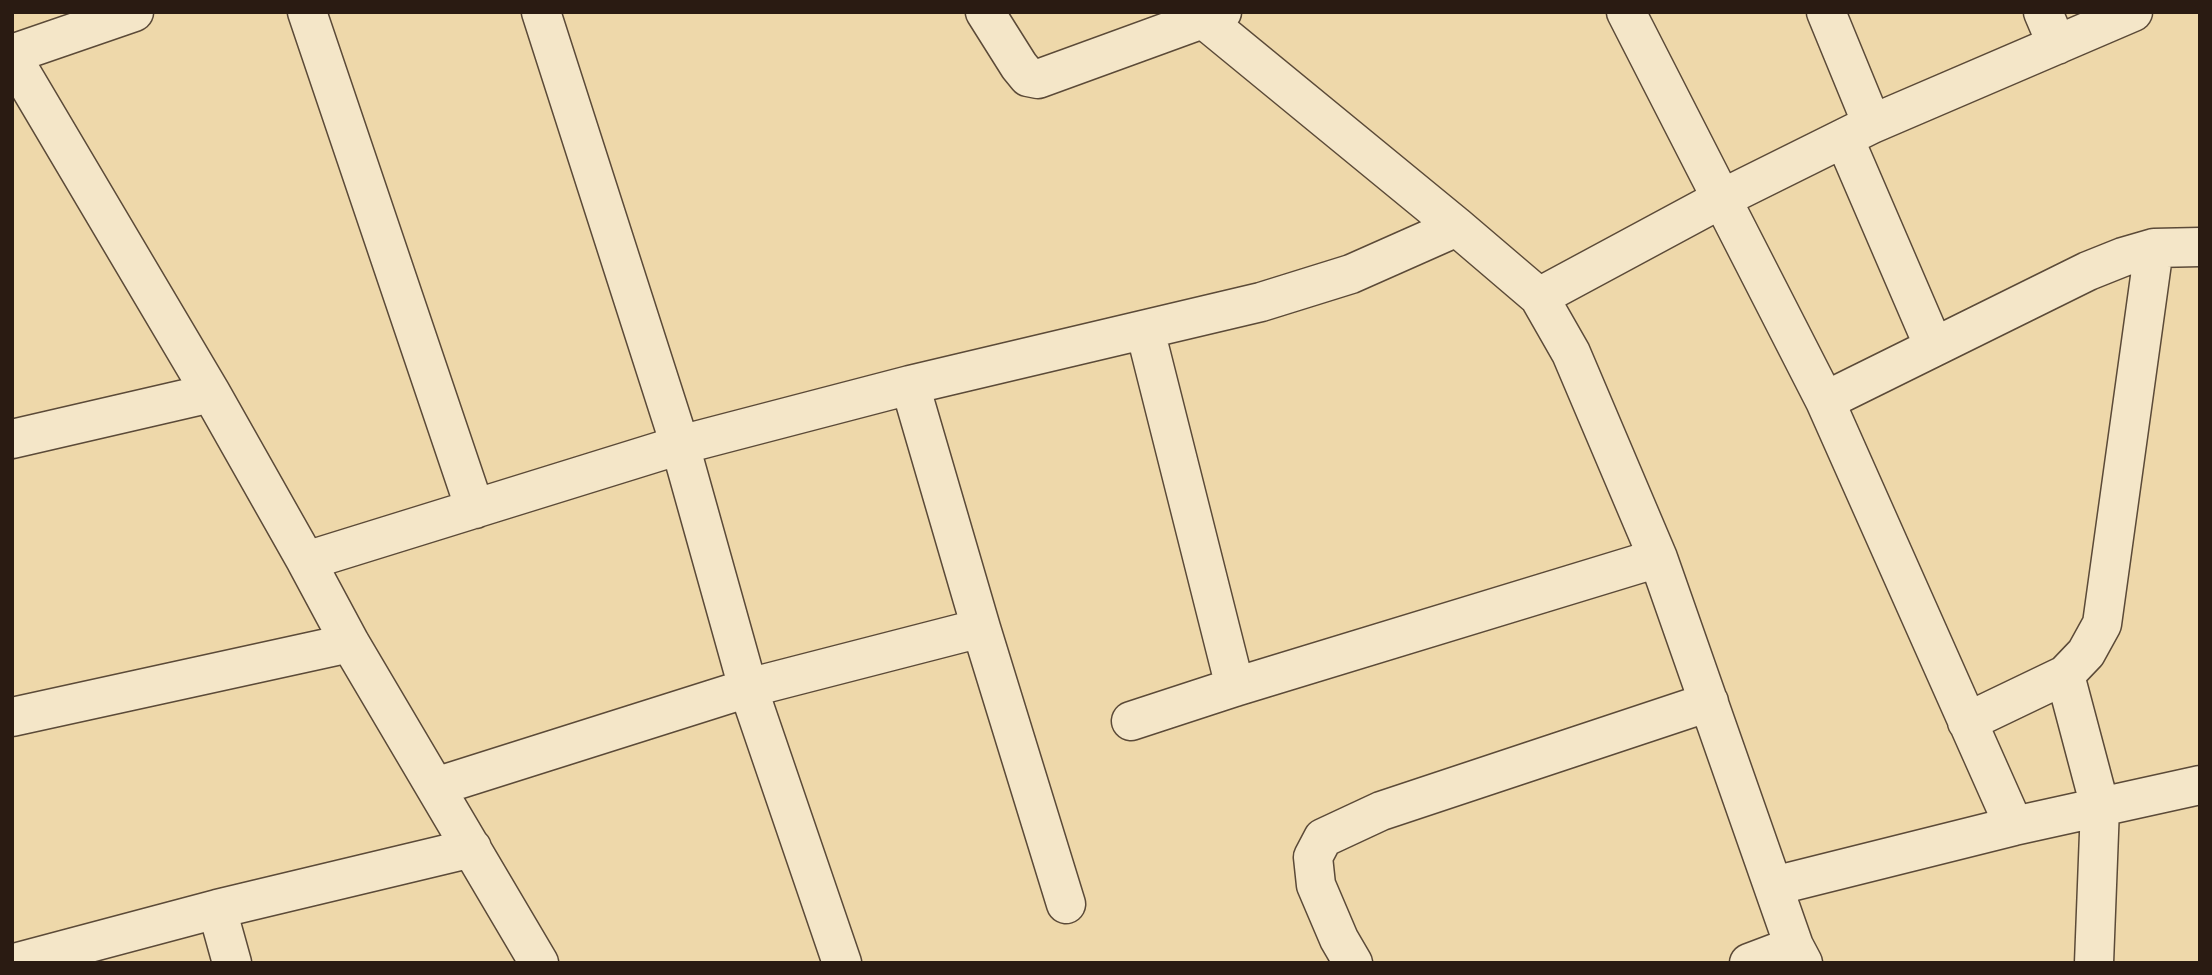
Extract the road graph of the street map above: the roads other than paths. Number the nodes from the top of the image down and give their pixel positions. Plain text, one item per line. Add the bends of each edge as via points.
1 (134, 12) edge
2 (307, 12) edge
3 (541, 12) edge
4 (985, 12) edge
5 (1626, 12) edge
6 (1826, 12) edge
7 (2133, 12) edge
8 (1207, 15) edge
9 (2050, 29) edge
10 (12, 56) edge
11 (1858, 131) junction
12 (1721, 199) junction
13 (1457, 227) junction
14 (2200, 247) edge
15 (2154, 248) junction
16 (1539, 298) junction
17 (1145, 330) junction
18 (1934, 347) junction
19 (910, 385) junction
20 (211, 393) junction
21 (1825, 401) junction
22 (12, 439) edge
23 (681, 445) junction
24 (475, 509) junction
25 (1658, 558) junction
26 (306, 561) junction
27 (981, 628) junction
28 (350, 643) junction
29 (2065, 675) junction
30 (1235, 687) junction
31 (748, 688) junction
32 (1709, 702) junction
33 (12, 717) edge
34 (1131, 721) dead end
35 (1967, 722) junction
36 (2200, 785) edge
37 (435, 787) junction
38 (2100, 807) junction
39 (2014, 826) junction
40 (472, 848) junction
41 (1774, 886) junction
42 (1066, 904) dead end
43 (217, 909) junction
44 (15, 952) edge
45 (1799, 955) edge
46 (232, 963) edge
47 (539, 963) edge
48 (842, 963) edge
49 (1353, 963) edge
50 (1749, 963) edge
51 (2094, 963) edge

1 - 10 street
2 - 24 street
3 - 23 street
4 - 8 street via 1028,78 1038,79
5 - 12 street
6 - 11 street
7 - 9 street
8 - 13 street
9 - 11 street
10 - 20 street
11 - 12 street
11 - 18 street
12 - 16 street
12 - 21 street
13 - 16 street
13 - 17 street via 1339,278
14 - 15 street
15 - 18 street via 2088,271
15 - 29 street via 2102,624 2086,653
16 - 25 street via 1571,353
17 - 19 street
17 - 30 street
18 - 21 street
19 - 23 street
19 - 27 street
20 - 22 street
20 - 26 street
21 - 35 street
23 - 24 street
23 - 31 street
24 - 26 street
25 - 30 street
25 - 32 street
26 - 28 street
27 - 31 street
27 - 42 street
28 - 33 street
28 - 37 street
29 - 35 street
29 - 38 street
30 - 34 street
31 - 37 street
31 - 48 street
32 - 41 street
32 - 49 street via 1381,811 1323,838 1313,857 1316,885
35 - 39 street
36 - 38 street
37 - 40 street
38 - 39 street
38 - 51 street
39 - 41 street
40 - 43 street
40 - 47 street
41 - 45 street
43 - 44 street
43 - 46 street
45 - 50 street

